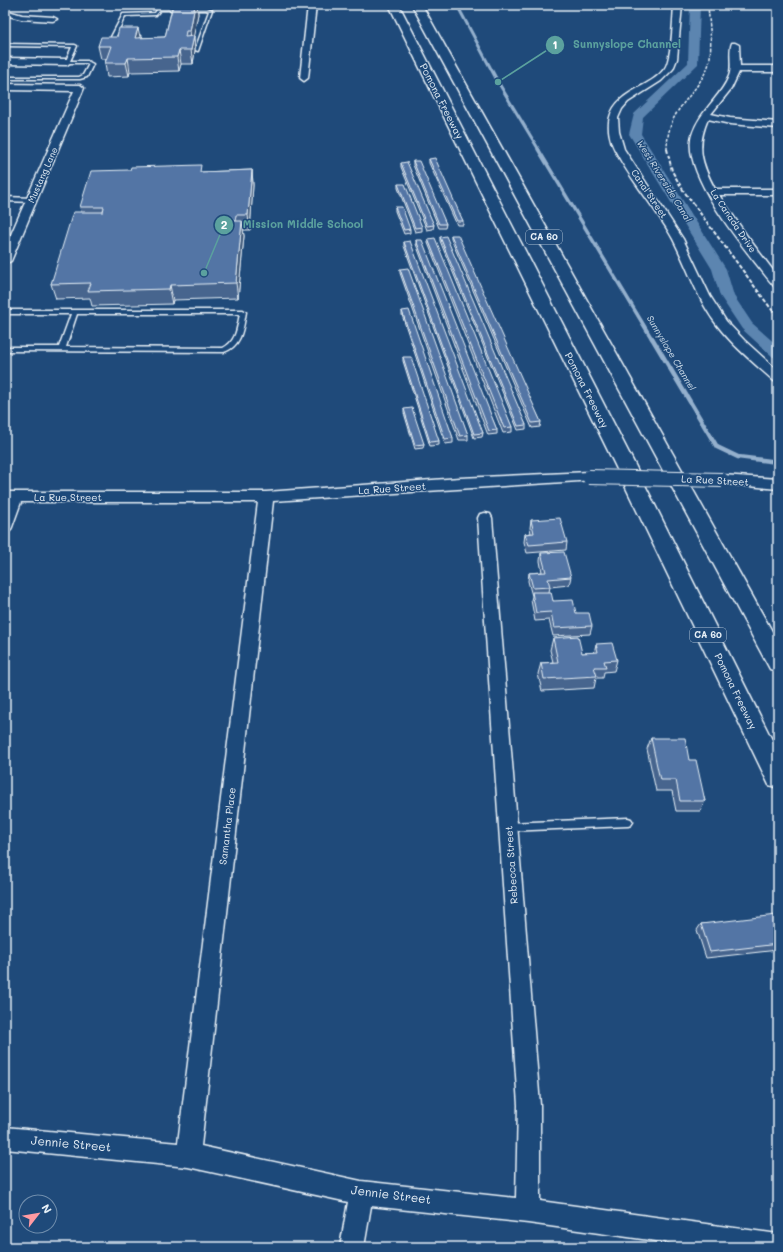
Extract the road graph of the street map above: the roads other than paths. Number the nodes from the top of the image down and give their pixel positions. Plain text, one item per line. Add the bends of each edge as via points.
1 (312, 5) edge
2 (394, 5) edge
3 (417, 5) edge
4 (678, 5) edge
5 (160, 7) edge
6 (5, 12) edge
7 (53, 19) dead end
8 (141, 37) edge
9 (5, 45) edge
10 (735, 45) dead end
11 (197, 50) dead end
12 (5, 61) edge
13 (67, 62) junction
14 (736, 69) junction
15 (778, 69) edge
16 (5, 78) edge
17 (304, 78) dead end
18 (5, 87) edge
19 (706, 116) junction
20 (778, 125) edge
21 (712, 192) junction
22 (778, 192) edge
23 (5, 199) edge
24 (32, 200) junction
25 (5, 261) edge
26 (777, 281) edge
27 (5, 312) edge
28 (75, 312) junction
29 (5, 349) edge
30 (62, 349) junction
31 (778, 378) edge
32 (778, 484) edge
33 (266, 497) junction
34 (10, 498) edge
35 (485, 518) dead end
36 (5, 527) edge
37 (778, 663) edge
38 (778, 777) edge
39 (628, 822) dead end
40 (508, 827) junction
41 (5, 1138) edge
42 (188, 1155) junction
43 (360, 1193) junction
44 (528, 1211) junction
45 (778, 1246) edge
46 (352, 1247) edge

1 - 17 street
2 - 38 highway, Pomona Freeway / CA 60
3 - 37 highway, CA 60
4 - 31 street, Canal Street via 673,59 669,69 617,108 612,121 613,134 619,149 678,239 704,296 722,323
5 - 8 lane via 156,14 124,15 113,37
5 - 11 lane via 211,11
6 - 7 street via 21,17
9 - 13 lane via 75,46
10 - 14 street
12 - 13 street
13 - 16 lane via 91,64 85,76 80,78
14 - 15 street
14 - 19 street, La Canada Drive
18 - 24 street, Mustang Lane via 80,88
19 - 20 street
19 - 21 street, La Canada Drive via 698,130 695,150
21 - 22 street
21 - 26 street, La Canada Drive
23 - 24 lane
24 - 25 street, Mustang Lane
27 - 28 lane
28 - 30 lane
28 - 30 lane via 243,312 236,343 224,350
29 - 30 lane
32 - 33 street, La Rue Street, bridge via 589,477
33 - 34 street, La Rue Street
33 - 42 street, Samantha Place
34 - 36 street
35 - 40 street, Rebecca Street
39 - 40 lane
40 - 44 street, Rebecca Street via 529,1105
41 - 42 street, Jennie Street
42 - 43 street, Jennie Street
43 - 44 street, Jennie Street
43 - 46 street
44 - 45 street, Jennie Street

